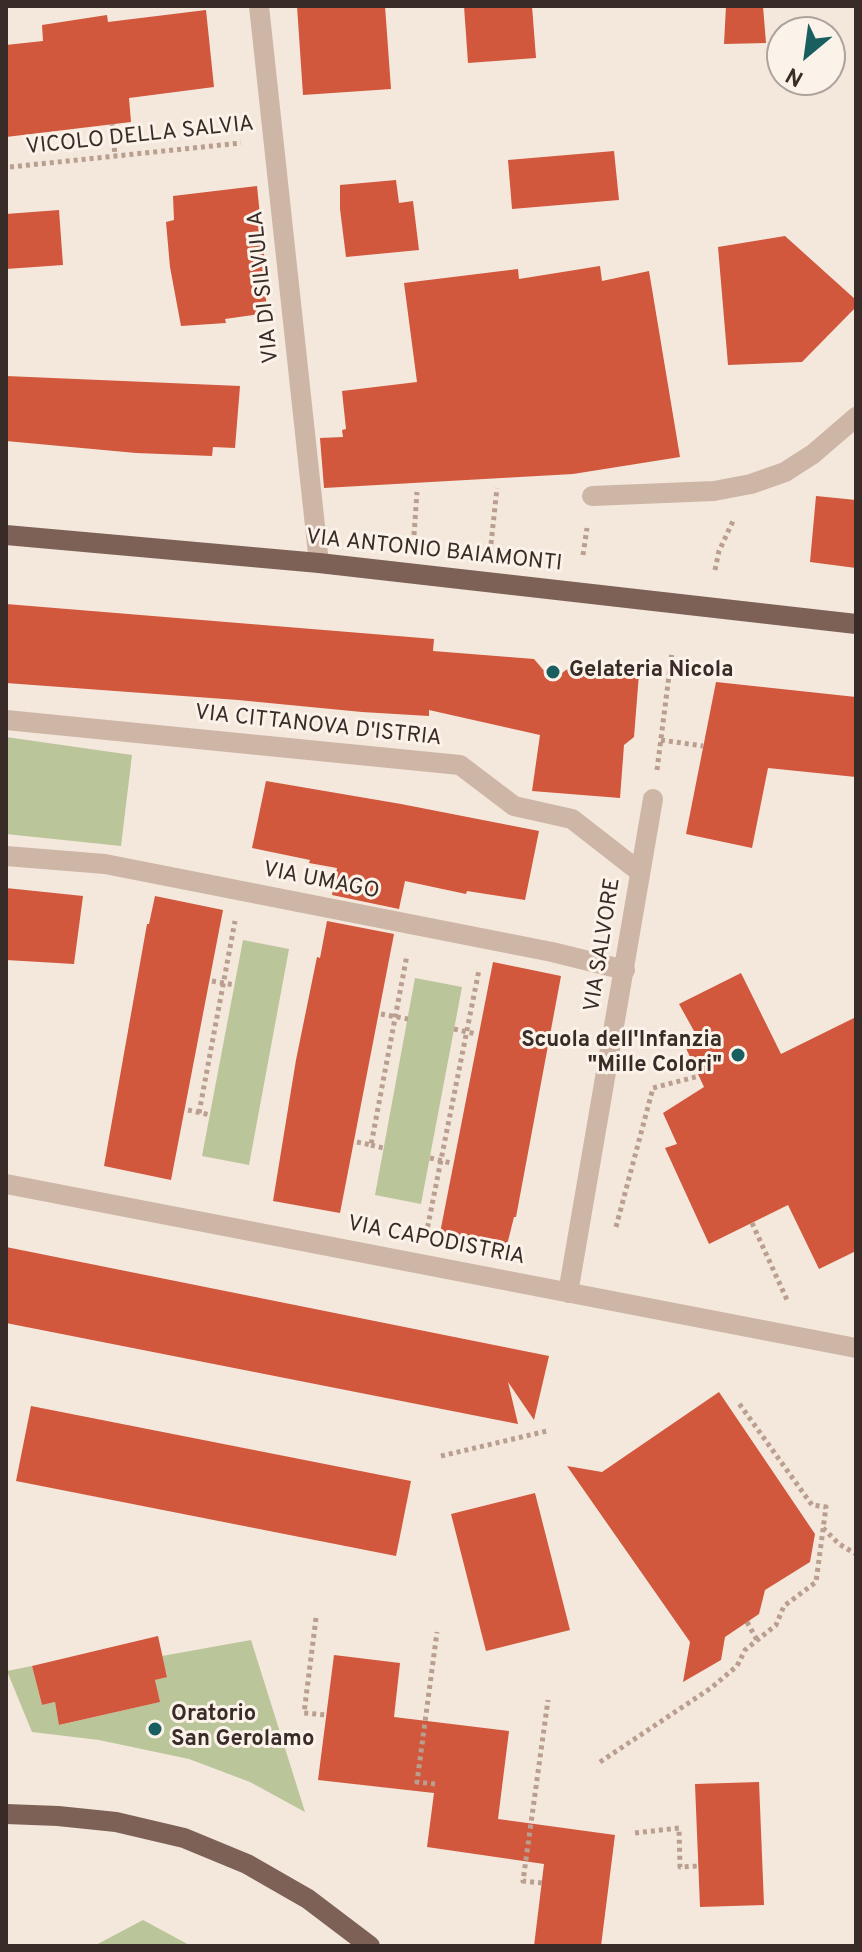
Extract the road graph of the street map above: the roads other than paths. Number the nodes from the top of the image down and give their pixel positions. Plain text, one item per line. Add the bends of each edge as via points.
1 (259, 6) edge
2 (856, 417) edge
3 (592, 496) dead end
4 (6, 535) edge
5 (319, 563) junction
6 (856, 624) edge
7 (6, 720) edge
8 (653, 799) road end
9 (6, 856) edge
10 (640, 872) junction
11 (625, 970) junction
12 (6, 1184) edge
13 (568, 1293) junction
14 (856, 1348) edge
15 (6, 1814) edge
16 (370, 1946) edge

1 - 5 street, VIA DI SILVULA
2 - 3 street via 813,454 751,484 714,491
4 - 5 main road, VIA ANTONIO BAIAMONTI
5 - 6 main road, VIA ANTONIO BAIAMONTI
7 - 10 street, VIA CITTANOVA D'ISTRIA via 460,765 514,806 572,819
8 - 10 street, VIA SALVORE
9 - 11 street, VIA UMAGO via 105,864
10 - 11 street, VIA SALVORE
11 - 13 street, VIA SALVORE
12 - 13 street, VIA CAPODISTRIA
13 - 14 street, VIA CAPODISTRIA
15 - 16 main road via 116,1822 184,1838 247,1864 308,1899

